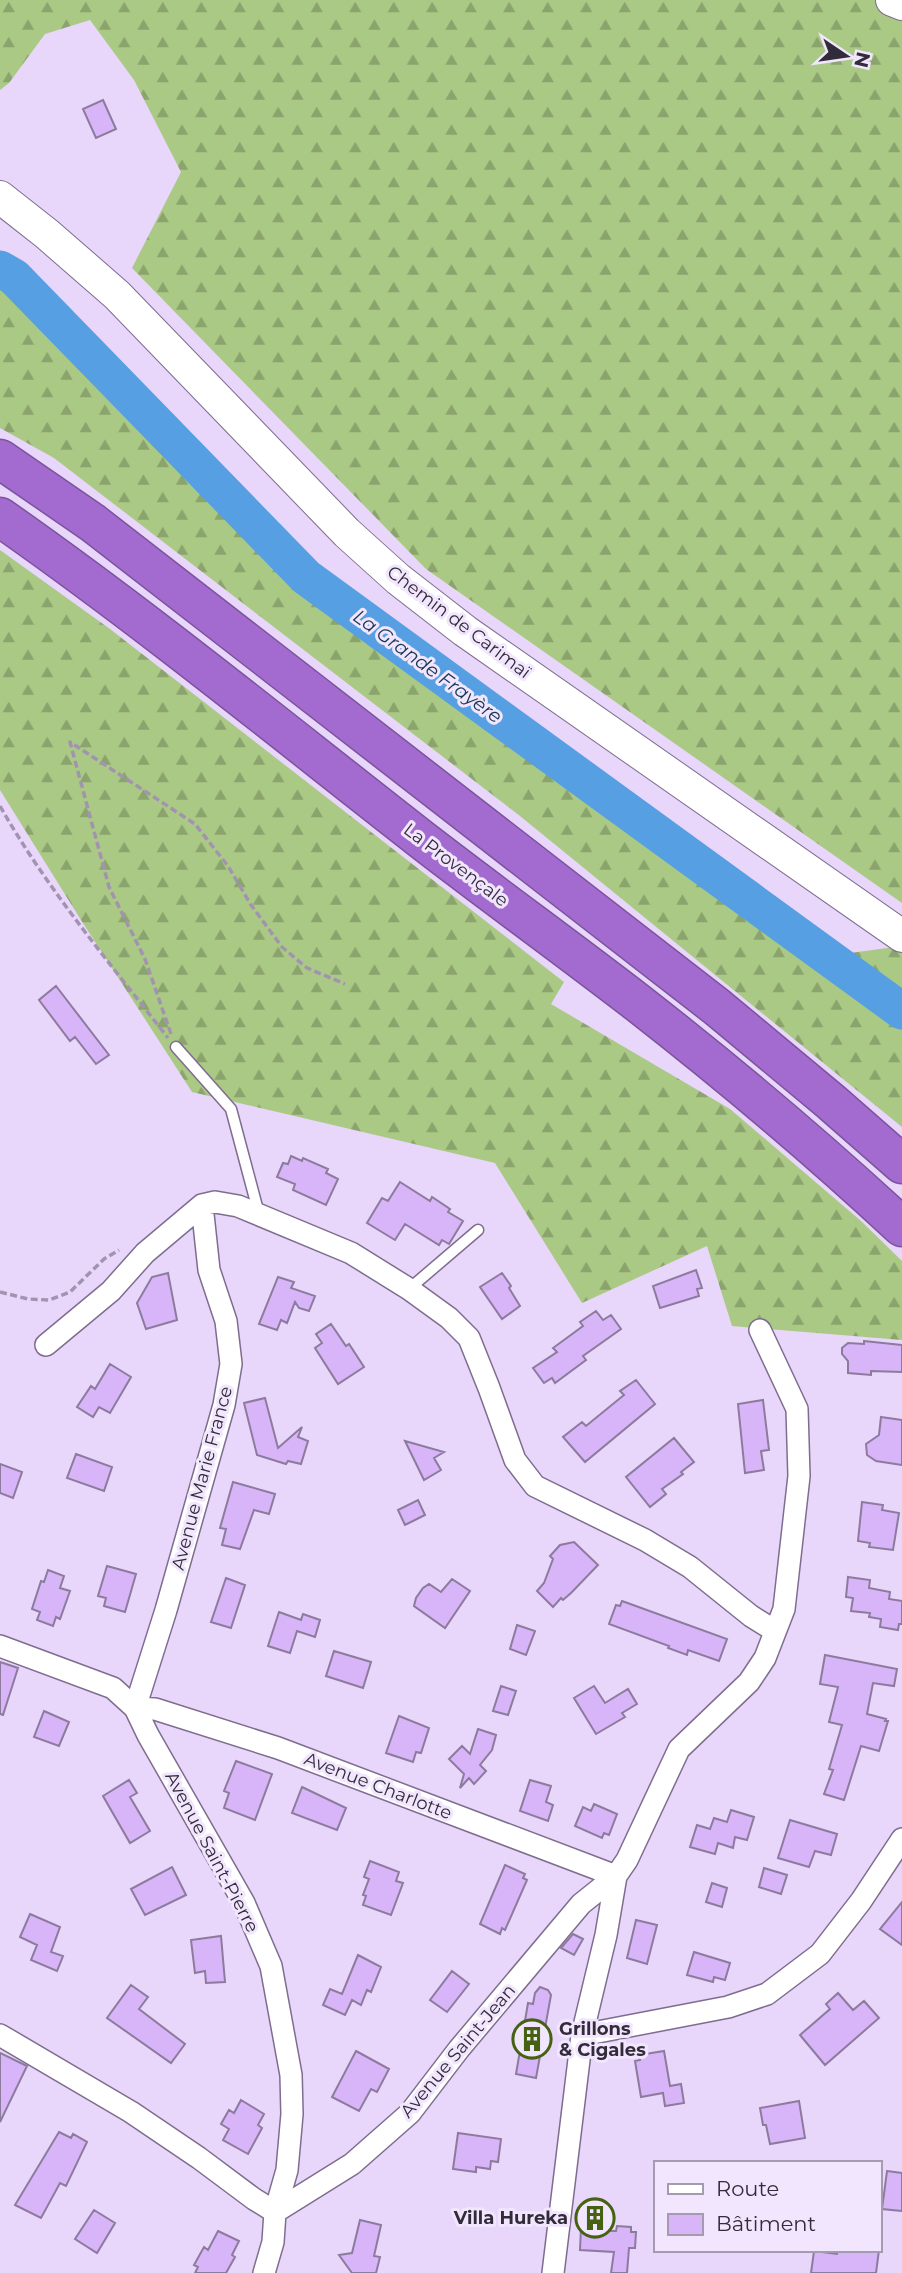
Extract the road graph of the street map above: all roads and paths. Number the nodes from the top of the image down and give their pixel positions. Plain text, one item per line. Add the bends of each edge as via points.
1 (892, 0) edge
2 (902, 4) edge
3 (0, 197) edge
4 (0, 459) edge
5 (0, 517) edge
6 (0, 806) edge
7 (902, 936) edge
8 (345, 984) dead end
9 (176, 1047) junction
10 (902, 1164) edge
11 (202, 1205) junction
12 (259, 1214) junction
13 (902, 1227) edge
14 (478, 1230) dead end
15 (145, 1253) junction
16 (409, 1289) junction
17 (0, 1292) edge
18 (760, 1331) dead end
19 (46, 1345) dead end
20 (775, 1631) junction
21 (0, 1646) edge
22 (135, 1708) junction
23 (902, 1839) edge
24 (616, 1876) junction
25 (0, 2035) edge
26 (582, 2035) junction
27 (275, 2212) junction
28 (264, 2273) edge
29 (553, 2273) edge

1 - 2 street
3 - 7 street, Chemin de Carimaï via 117,295 313,500 398,579 465,631
4 - 10 highway via 93,523 717,1007
5 - 13 highway, La Provençale via 200,664 639,1004 828,1158
6 - 9 path via 68,910
8 - 9 path via 307,968 282,947 195,824 70,742 109,887 145,959
9 - 12 lane via 231,1109
11 - 12 street via 215,1202
11 - 15 street
11 - 22 street, Avenue Marie France via 209,1270 226,1321 231,1364 224,1405
12 - 16 street via 351,1253
14 - 16 lane
15 - 17 path via 122,1248 70,1292 49,1300
15 - 19 street via 111,1291
16 - 20 street via 469,1338 515,1460 536,1486 690,1567
18 - 20 street via 797,1409 799,1476 784,1609
20 - 24 street via 749,1682 679,1749
21 - 22 street, Avenue Saint-Pierre via 113,1688
22 - 24 street, Avenue Charlotte via 155,1709 278,1748
22 - 27 street, Avenue Saint-Pierre via 244,1903 271,1966 292,2088 287,2170
23 - 26 street via 820,1954 767,1994 728,2007
24 - 26 street
24 - 27 street, Avenue Saint-Jean via 581,1904 410,2113 352,2164
25 - 27 street via 131,2112
26 - 29 street
27 - 28 street, Avenue Saint-Pierre

